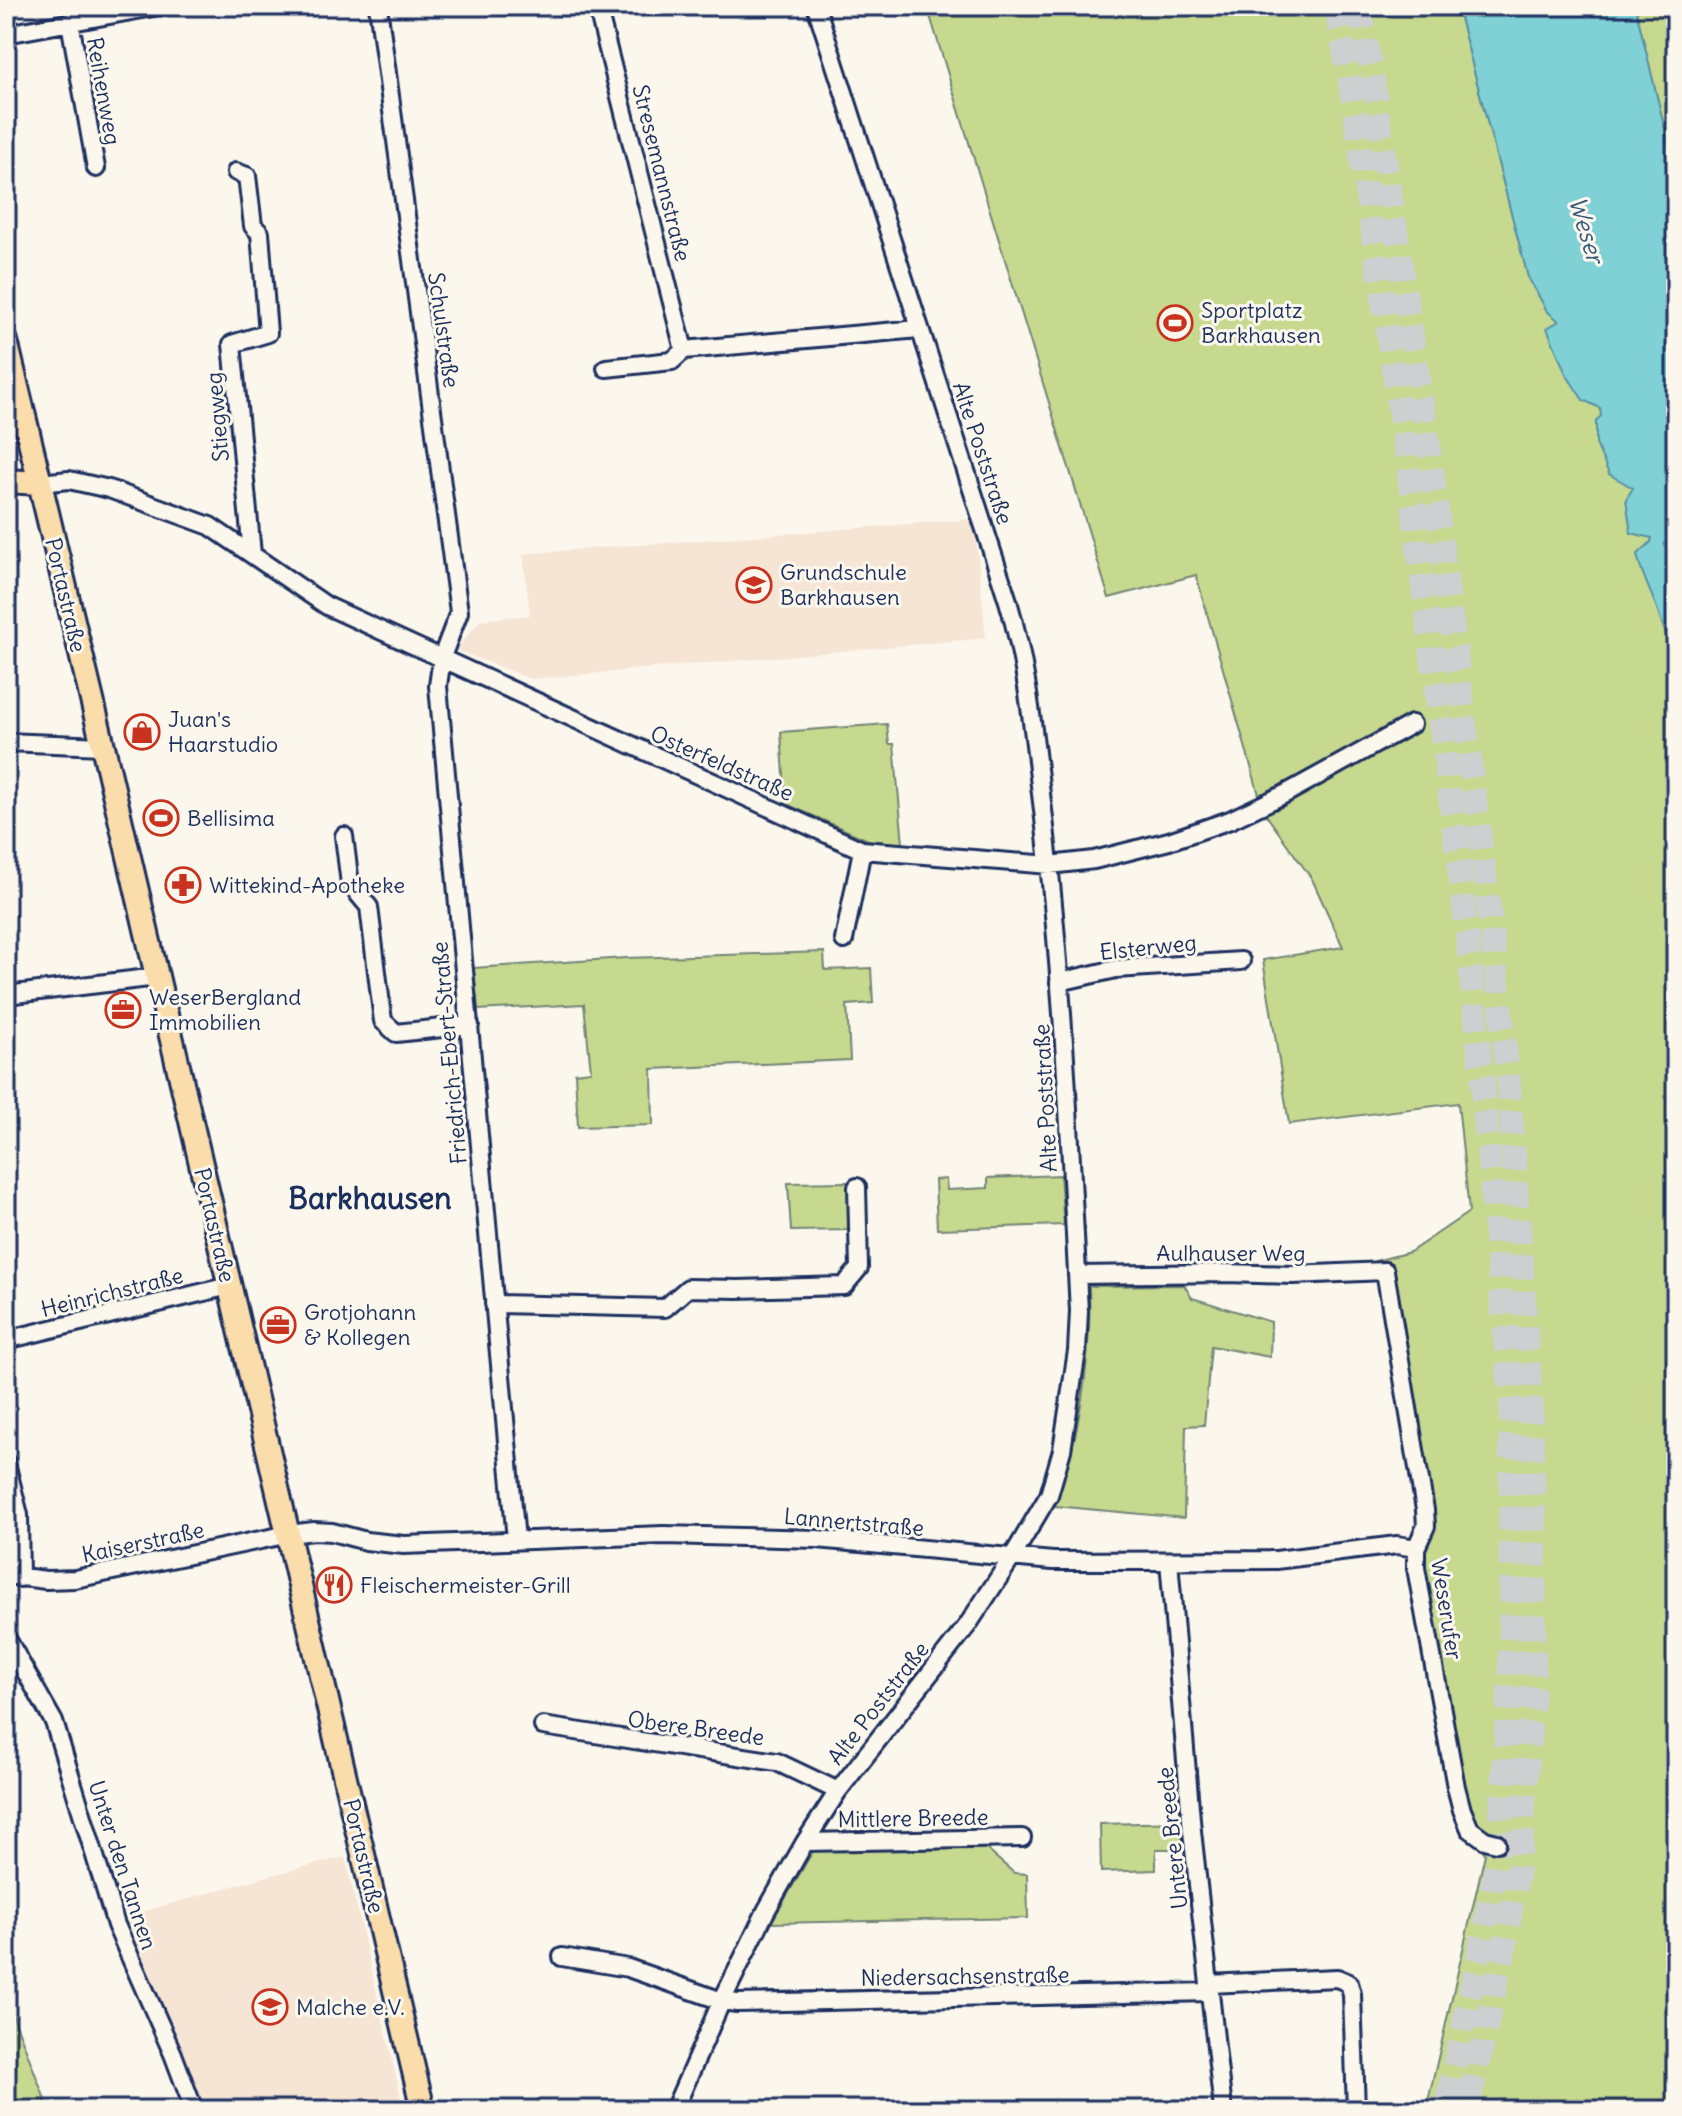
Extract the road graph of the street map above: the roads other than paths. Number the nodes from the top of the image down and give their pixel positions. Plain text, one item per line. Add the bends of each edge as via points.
1 (159, 6) edge
2 (378, 6) edge
3 (597, 6) edge
4 (816, 6) edge
5 (70, 22) junction
6 (6, 34) edge
7 (96, 168) dead end
8 (236, 172) dead end
9 (919, 329) junction
10 (6, 341) edge
11 (684, 350) junction
12 (606, 368) dead end
13 (6, 481) edge
14 (40, 483) junction
15 (252, 554) junction
16 (442, 657) junction
17 (1412, 724) dead end
18 (6, 742) edge
19 (103, 746) junction
20 (344, 836) dead end
21 (862, 850) junction
22 (1050, 865) junction
23 (844, 940) dead end
24 (1241, 961) dead end
25 (157, 977) junction
26 (1059, 982) junction
27 (6, 995) edge
28 (470, 1025) junction
29 (857, 1187) dead end
30 (1385, 1271) joint
31 (1077, 1275) junction
32 (229, 1286) junction
33 (494, 1304) junction
34 (6, 1340) edge
35 (6, 1463) edge
36 (289, 1534) junction
37 (516, 1540) junction
38 (1416, 1548) junction
39 (1011, 1559) junction
40 (1169, 1561) junction
41 (13, 1577) edge
42 (6, 1637) edge
43 (543, 1726) dead end
44 (838, 1791) junction
45 (1022, 1838) dead end
46 (805, 1842) junction
47 (1497, 1843) dead end
48 (562, 1957) dead end
49 (1209, 1988) junction
50 (722, 2001) junction
51 (194, 2110) edge
52 (423, 2110) edge
53 (674, 2110) edge
54 (1223, 2110) edge
55 (1356, 2110) edge

1 - 5 street
2 - 16 street, Schulstraße via 459,612
3 - 11 street, Stresemannstraße
4 - 9 street, Alte Poststraße
5 - 6 street
5 - 7 street, Reihenweg
8 - 15 street, Stiegweg via 247,176 253,226 260,233 268,333 232,344
9 - 11 street
9 - 22 street, Alte Poststraße via 1019,638
10 - 14 main road, Portastraße
11 - 12 street via 672,361
13 - 14 main road
14 - 15 street, Osterfeldstraße via 69,480 109,489 210,526
14 - 19 main road, Portastraße
15 - 16 street, Osterfeldstraße via 327,606
16 - 21 street, Osterfeldstraße
16 - 28 street, Friedrich-Ebert-Straße via 438,686
17 - 22 street, Osterfeldstraße via 1230,820 1109,857
18 - 19 street
19 - 25 main road, Portastraße
20 - 28 street via 350,884 369,907 383,1021 396,1033
21 - 22 street, Osterfeldstraße
21 - 23 street
22 - 26 street, Alte Poststraße
24 - 26 street, Elsterweg via 1116,969
25 - 27 street
25 - 32 main road, Portastraße
26 - 31 street, Alte Poststraße
28 - 33 street, Friedrich-Ebert-Straße
29 - 33 street via 859,1268 844,1286 688,1288 665,1308
30 - 31 street, Aulhauser Weg
30 - 38 street, Weserufer via 1425,1510 1426,1526
31 - 39 street, Alte Poststraße via 1077,1351 1062,1450 1049,1495
32 - 34 street, Heinrichstraße
32 - 36 main road, Portastraße
33 - 37 street, Friedrich-Ebert-Straße
35 - 41 street via 19,1515
36 - 37 street, Lannertstraße via 332,1532 404,1545
36 - 41 street, Kaiserstraße via 94,1576
36 - 52 main road, Portastraße
37 - 39 street, Lannertstraße via 663,1535 817,1539
38 - 40 street, Lannertstraße via 1397,1545 1276,1560
38 - 47 street, Weserufer via 1456,1787 1470,1829
39 - 40 street, Lannertstraße
39 - 44 street, Alte Poststraße via 967,1626
40 - 49 street, Untere Breede
42 - 51 street, Unter den Tannen via 54,1722 116,1925
43 - 44 street, Obere Breede via 777,1762
44 - 46 street, Alte Poststraße
45 - 46 street, Mittlere Breede
46 - 50 street, Alte Poststraße
48 - 50 street, Niedersachsenstraße via 628,1968
49 - 50 street, Niedersachsenstraße
49 - 54 street, Untere Breede
49 - 55 street, Niedersachsenstraße via 1337,1978 1349,1983
50 - 53 street, Alte Poststraße

